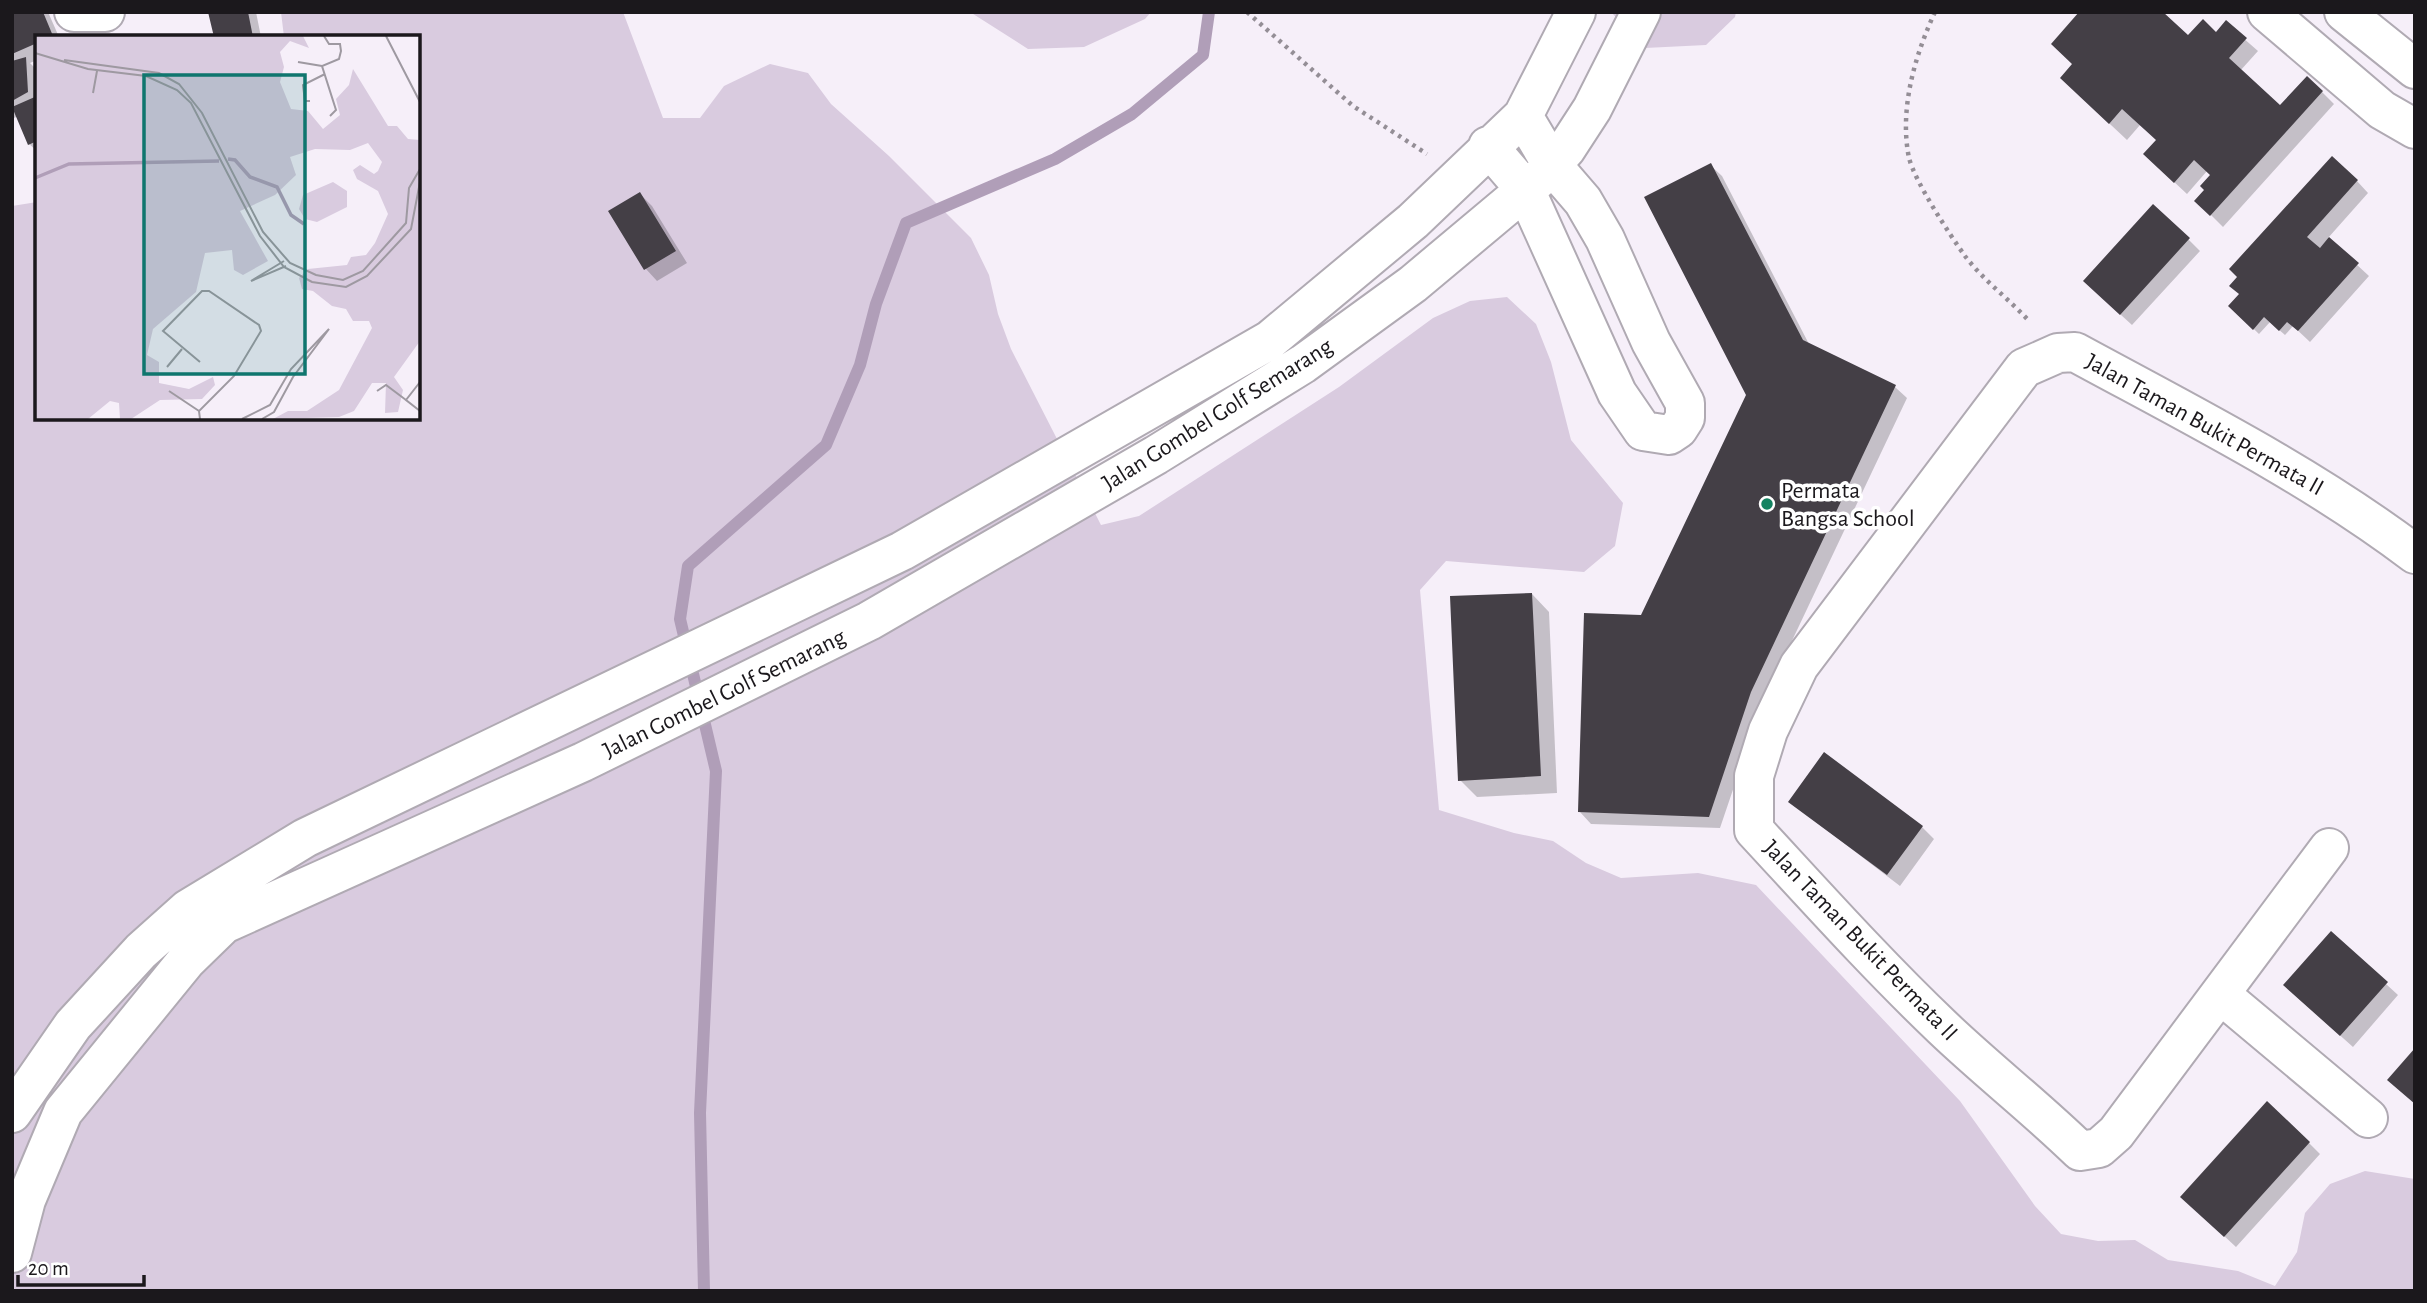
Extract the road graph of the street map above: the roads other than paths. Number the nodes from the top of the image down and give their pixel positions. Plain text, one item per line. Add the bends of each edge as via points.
1 (74, 12) edge
2 (105, 12) edge
3 (1576, 12) edge
4 (1641, 12) edge
5 (2267, 12) edge
6 (2344, 12) edge
7 (85, 13) edge
8 (99, 35) edge
9 (2415, 69) edge
10 (1523, 116) junction
11 (2415, 128) edge
12 (1488, 146) junction
13 (1538, 177) junction
14 (2415, 554) edge
15 (701, 649) junction
16 (715, 698) junction
17 (2329, 848) dead end
18 (2220, 993) junction
19 (20, 1102) edge
20 (63, 1112) junction
21 (2368, 1118) dead end
22 (12, 1253) edge

1 - 7 street
2 - 7 street
3 - 10 street, Jalan Gombel Golf Semarang
4 - 13 street, Jalan Gombel Golf Semarang via 1592,109
5 - 11 street via 2382,110
6 - 9 street
7 - 8 street
10 - 12 street, Jalan Gombel Golf Semarang
10 - 13 street
12 - 13 street
12 - 15 street, Jalan Gombel Golf Semarang via 1413,221 1270,340 902,551
13 - 13 street via 1589,210 1685,403 1685,418 1669,435 1643,432 1617,393
13 - 16 street, Jalan Gombel Golf Semarang via 1413,284 1303,364 981,559
14 - 18 street, Jalan Taman Bukit Permata II via 2358,511 2271,458 2076,352 2058,353 2024,368 1799,666 1768,731 1754,776 1754,830 1874,960 2080,1151 2099,1148 2116,1133
15 - 16 street
15 - 19 street, Jalan Gombel Golf Semarang via 305,838 188,909 141,951 73,1025
16 - 20 street, Jalan Gombel Golf Semarang via 398,848 224,924 186,961
17 - 18 street, Jalan Taman Bukit Permata II
18 - 21 street
19 - 20 street
20 - 22 street, Jalan Gombel Golf Semarang via 26,1200

